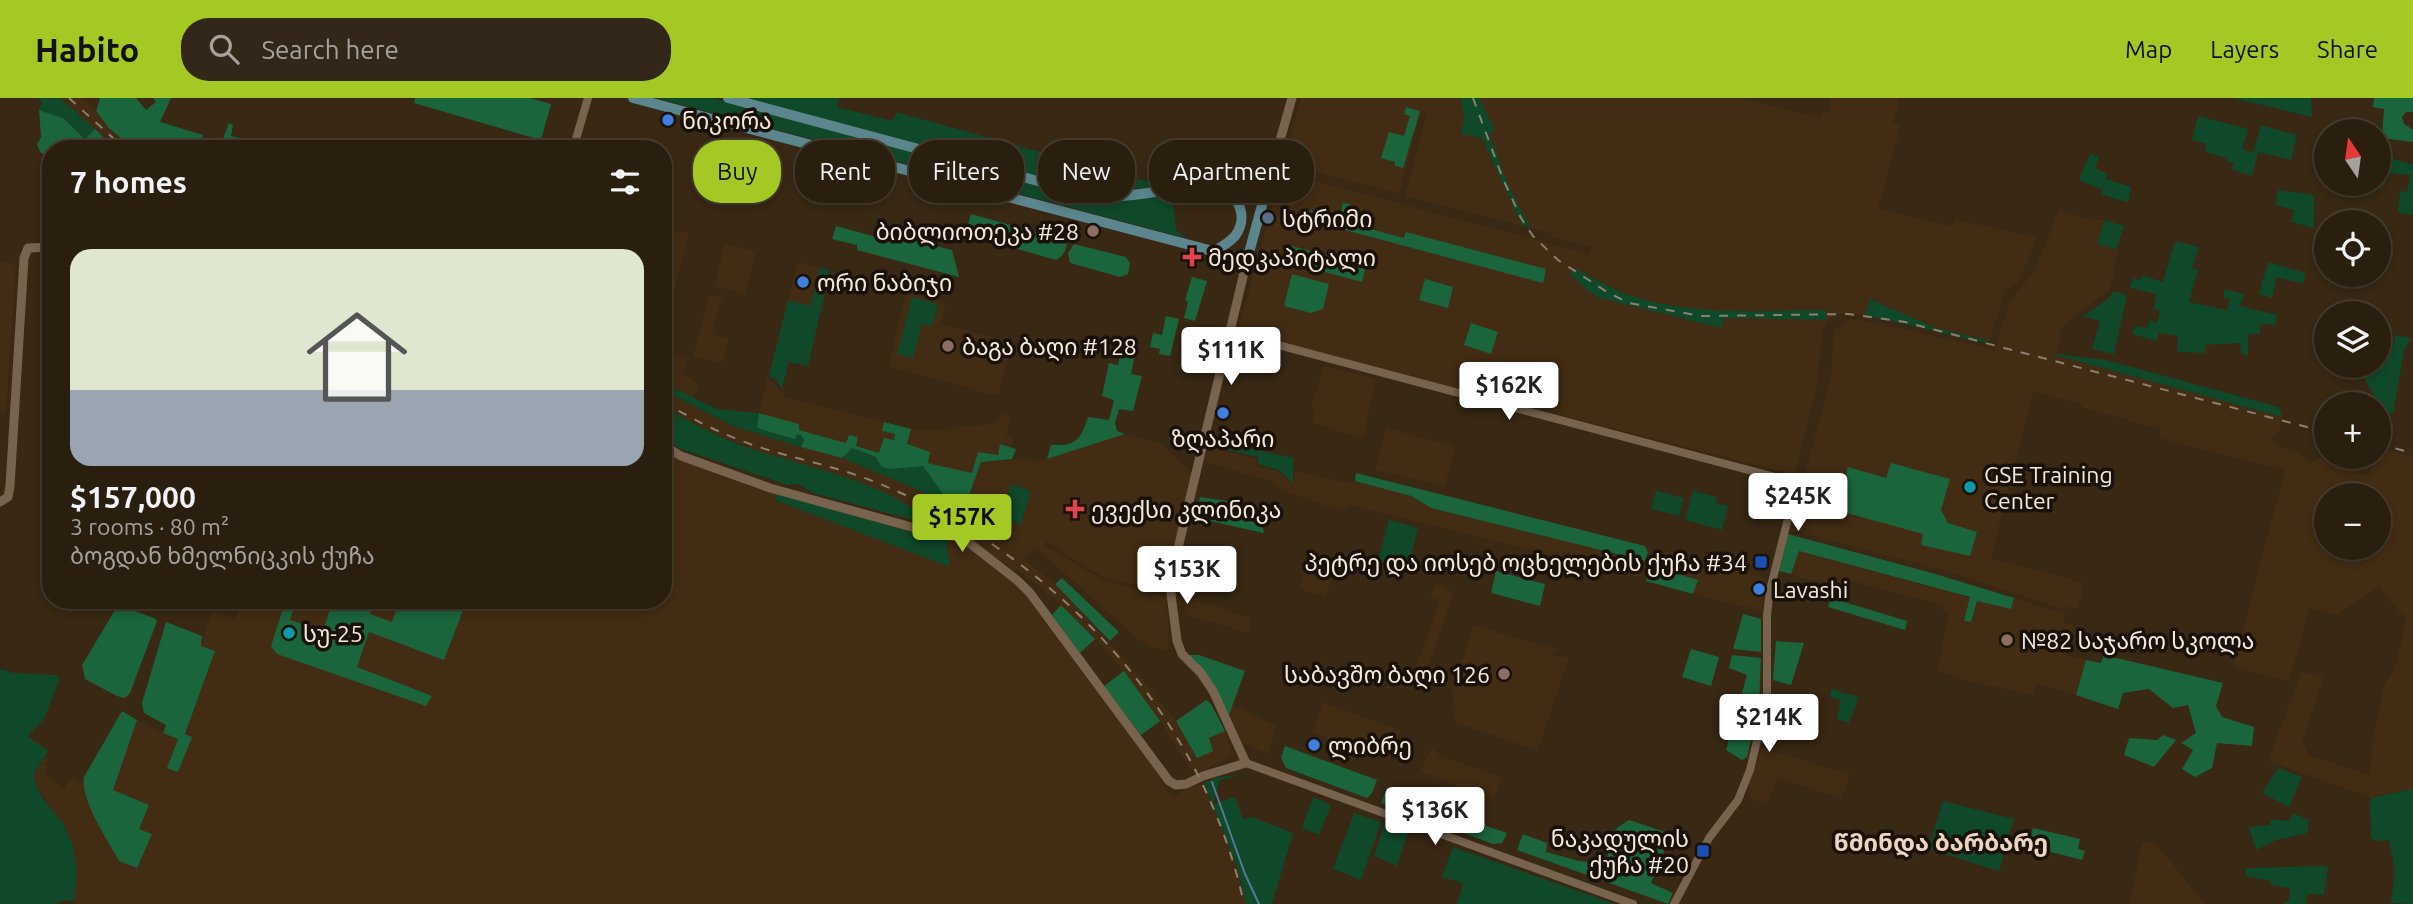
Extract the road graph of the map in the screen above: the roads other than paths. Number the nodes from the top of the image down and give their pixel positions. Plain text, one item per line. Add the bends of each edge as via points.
1 (587, 98) edge
2 (634, 98) edge
3 (728, 98) edge
4 (1292, 98) edge
5 (575, 140) edge
6 (1280, 140) edge
7 (1149, 191) edge
8 (1238, 203) edge
9 (1263, 203) edge
10 (42, 247) edge
11 (1213, 252) junction
12 (1247, 260) junction
13 (1229, 332) junction
14 (672, 450) edge
15 (4, 500) edge
16 (1247, 763) junction
17 (1633, 904) edge
18 (1674, 904) edge

1 - 5 street
2 - 11 main road
3 - 7 main road via 1094,196
4 - 6 main road
8 - 11 main road via 1241,219 1237,234
9 - 12 main road
10 - 15 main road via 28,248 24,258 12,453
11 - 12 main road
12 - 13 main road
13 - 16 main road via 1171,594 1182,654 1213,691
13 - 18 street via 1797,483 1771,583 1767,699 1746,784 1695,861
14 - 16 main road via 770,488 970,542 1030,593 1164,776 1176,785
16 - 17 street

